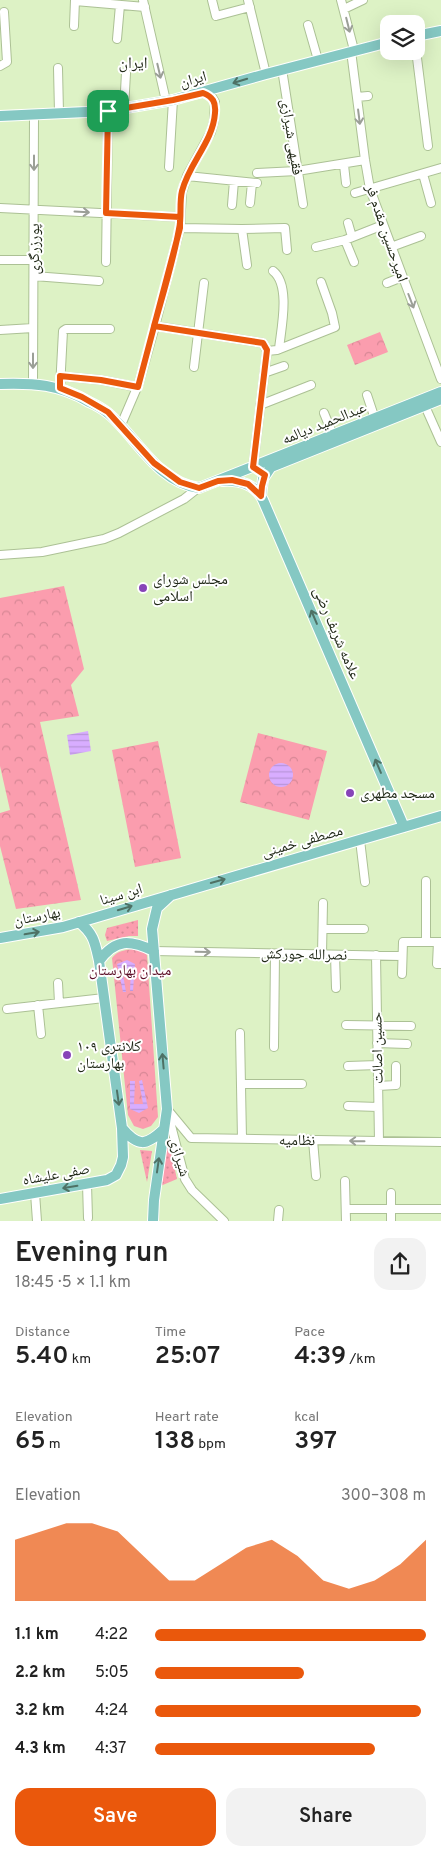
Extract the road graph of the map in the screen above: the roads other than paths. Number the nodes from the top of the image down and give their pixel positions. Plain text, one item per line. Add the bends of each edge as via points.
1 (75, 0) edge
2 (212, 0) edge
3 (341, 0) edge
4 (363, 0) edge
5 (144, 3) edge
6 (249, 3) edge
7 (120, 5) junction
8 (344, 9) junction
9 (4, 12) dead end
10 (308, 25) dead end
11 (74, 26) dead end
12 (441, 31) edge
13 (425, 34) edge
14 (117, 39) dead end
15 (380, 44) edge
16 (352, 51) junction
17 (318, 60) junction
18 (417, 60) edge
19 (0, 66) edge
20 (58, 68) dead end
21 (282, 69) junction
22 (126, 73) dead end
23 (266, 74) junction
24 (203, 93) junction
25 (368, 96) dead end
26 (357, 97) junction
27 (169, 101) junction
28 (124, 109) junction
29 (108, 111) junction
30 (59, 113) junction
31 (34, 115) junction
32 (0, 116) edge
33 (428, 146) dead end
34 (365, 160) junction
35 (344, 165) junction
36 (169, 167) dead end
37 (441, 168) edge
38 (297, 171) junction
39 (257, 173) dead end
40 (423, 174) junction
41 (187, 176) junction
42 (234, 181) junction
43 (346, 183) dead end
44 (370, 189) junction
45 (355, 193) dead end
46 (250, 203) dead end
47 (431, 203) dead end
48 (304, 204) dead end
49 (232, 205) dead end
50 (0, 208) edge
51 (34, 209) junction
52 (106, 213) junction
53 (180, 217) junction
54 (348, 223) dead end
55 (383, 225) junction
56 (180, 228) junction
57 (242, 230) junction
58 (421, 236) dead end
59 (348, 239) junction
60 (316, 247) dead end
61 (391, 247) junction
62 (287, 250) dead end
63 (0, 260) edge
64 (34, 260) junction
65 (106, 262) dead end
66 (354, 262) dead end
67 (247, 265) dead end
68 (273, 270) dead end
69 (34, 276) junction
70 (402, 277) junction
71 (99, 281) dead end
72 (321, 282) dead end
73 (204, 283) dead end
74 (387, 283) dead end
75 (154, 326) junction
76 (34, 328) junction
77 (110, 329) dead end
78 (0, 330) edge
79 (199, 333) junction
80 (279, 349) junction
81 (267, 350) junction
82 (284, 366) dead end
83 (194, 367) dead end
84 (264, 373) junction
85 (60, 376) junction
86 (441, 379) edge
87 (33, 383) junction
88 (0, 384) edge
89 (311, 385) dead end
90 (138, 387) junction
91 (60, 388) junction
92 (441, 392) edge
93 (367, 395) dead end
94 (441, 399) edge
95 (260, 405) junction
96 (425, 406) junction
97 (324, 414) dead end
98 (375, 419) junction
99 (121, 425) junction
100 (333, 435) junction
101 (441, 442) edge
102 (253, 467) junction
103 (265, 475) junction
104 (218, 481) junction
105 (198, 488) junction
106 (261, 496) junction
107 (0, 555) edge
108 (441, 816) edge
109 (404, 827) junction
110 (360, 840) junction
111 (426, 881) dead end
112 (365, 882) dead end
113 (172, 894) junction
114 (323, 903) dead end
115 (80, 922) junction
116 (323, 929) junction
117 (364, 929) dead end
118 (0, 938) edge
119 (426, 942) junction
120 (440, 942) edge
121 (154, 951) junction
122 (275, 954) junction
123 (322, 954) junction
124 (336, 954) junction
125 (376, 955) junction
126 (402, 956) junction
127 (99, 960) junction
128 (441, 964) edge
129 (402, 974) dead end
130 (58, 983) dead end
131 (336, 988) dead end
132 (104, 998) junction
133 (59, 1003) junction
134 (38, 1005) junction
135 (7, 1009) dead end
136 (346, 1026) dead end
137 (377, 1026) junction
138 (411, 1026) dead end
139 (240, 1033) dead end
140 (41, 1034) dead end
141 (378, 1042) junction
142 (407, 1044) dead end
143 (274, 1047) dead end
144 (378, 1065) junction
145 (348, 1066) dead end
146 (396, 1066) dead end
147 (241, 1084) junction
148 (302, 1084) dead end
149 (378, 1086) junction
150 (348, 1106) dead end
151 (378, 1107) junction
152 (167, 1109) junction
153 (122, 1128) junction
154 (163, 1130) junction
155 (242, 1139) junction
156 (313, 1140) junction
157 (379, 1141) junction
158 (441, 1142) edge
159 (316, 1176) dead end
160 (345, 1181) dead end
161 (87, 1184) junction
162 (35, 1193) junction
163 (391, 1193) dead end
164 (0, 1199) edge
165 (391, 1209) junction
166 (441, 1209) edge
167 (279, 1210) dead end
168 (346, 1210) junction
169 (88, 1218) dead end
170 (37, 1221) edge
171 (153, 1221) edge
172 (224, 1221) edge
173 (278, 1221) edge
174 (346, 1221) edge
175 (391, 1221) edge

1 - 7 street
1 - 11 street
2 - 6 street via 216,16
3 - 8 street, امیرحسین مقدم فر
4 - 8 street
5 - 7 street
5 -> 27 street
6 - 23 street
7 - 14 street
8 -> 16 street, امیرحسین مقدم فر
9 - 19 street via 7,62
10 - 17 street
12 - 13 main road
15 - 16 main road, ایران
16 - 17 main road, ایران
16 - 26 street, امیرحسین مقدم فر
17 - 21 main road, ایران
18 - 33 street
20 - 30 street
21 - 23 main road, ایران
21 - 38 street, فقیهی شیرازی
22 - 28 street
23 -> 24 main road, ایران
24 - 27 main road, ایران
24 - 41 street via 215,102 214,121
25 - 26 street
26 -> 34 street, امیرحسین مقدم فر
27 - 28 main road, ایران
27 - 36 street
28 - 29 main road, ایران
29 - 30 main road, ایران
29 - 52 street
30 - 31 main road, ایران
31 - 32 main road, ایران
31 -> 51 street, پورزرگری
34 - 35 street
34 - 44 street, امیرحسین مقدم فر
35 - 38 street
35 - 43 street
37 - 40 street
38 - 39 street
38 - 48 street, فقیهی شیرازی
40 - 44 street
40 - 47 street
41 - 42 street
41 - 53 street
42 - 46 street via 255,183
42 - 49 street
44 - 45 street
44 - 55 street, امیرحسین مقدم فر
50 - 51 street
51 -> 52 street
51 - 64 street, پورزرگری
52 - 53 street
52 - 65 street
53 - 56 street
54 - 59 street
55 - 59 street
55 - 61 street, امیرحسین مقدم فر
56 - 57 street
56 - 75 street
57 - 62 street via 285,228
57 - 67 street
58 - 61 street
59 - 60 street
59 - 66 street
61 - 70 street, امیرحسین مقدم فر
63 - 64 street
64 - 69 street, پورزرگری
68 - 80 street via 284,300
69 - 71 street
69 - 76 street, پورزرگری
70 - 74 street
70 -> 86 street, امیرحسین مقدم فر
72 - 80 street via 335,327
73 - 79 street
75 - 79 street
75 - 90 street
76 - 78 street
76 -> 87 street, پورزرگری
77 - 85 street via 65,329
79 - 81 street via 263,343
79 - 83 street
80 - 81 street
81 - 84 street
82 - 84 street
84 - 95 street
85 - 90 street
85 - 91 street
87 - 88 main road
87 - 91 main road
89 - 95 street
90 - 99 street
91 - 99 main road via 108,412
92 - 98 main road, عبدالحمید دیالمه
93 - 98 street
94 - 96 main road, عبدالحمید دیالمه
95 - 102 street
96 - 101 street
96 - 103 main road, عبدالحمید دیالمه via 276,465
97 - 100 street
98 - 100 main road, عبدالحمید دیالمه
99 - 105 main road via 160,468 180,482
100 - 102 main road, عبدالحمید دیالمه
102 - 103 main road
102 - 104 main road, عبدالحمید دیالمه
103 - 106 main road
104 - 105 main road, عبدالحمید دیالمه
104 - 106 main road via 248,484
105 - 107 street via 184,499 104,539 42,552
109 -> 106 main road, علامه شریف رضی
108 - 109 main road, مصطفی خمینی
109 - 110 main road, مصطفی خمینی
110 - 112 street
113 -> 110 main road, مصطفی خمینی
111 - 119 street
115 -> 113 main road, ابن سینا
113 - 121 main road via 158,908 154,919
114 - 116 street
118 -> 115 main road, بهارستان
115 - 127 main road via 89,930
116 - 117 street
116 - 123 street
119 - 120 street
119 - 126 street via 403,942
120 - 128 street via 437,964
121 -> 122 street, نصرالله جورکش
121 - 127 main road via 131,942 118,944
152 -> 121 main road
122 - 123 street, نصرالله جورکش
122 - 143 street
123 - 124 street, نصرالله جورکش
124 - 125 street, نصرالله جورکش
124 - 131 street
125 - 126 street, نصرالله جورکش
125 - 137 street, حسین اصالت
126 - 129 street
127 - 132 main road
130 - 133 street
132 - 133 street
132 -> 153 main road
133 - 134 street
134 - 135 street
134 - 140 street
136 - 137 street
137 - 138 street
137 - 141 street, حسین اصالت
139 - 147 street
141 - 142 street
141 - 144 street, حسین اصالت
144 - 145 street
144 - 149 street, حسین اصالت
146 - 149 street via 396,1085
147 - 148 street
147 - 155 street
149 - 151 street, حسین اصالت
150 - 151 street
151 - 157 street, حسین اصالت
152 - 154 main road
152 - 155 street, نظامیه via 191,1138
152 - 172 street, شیرازی via 185,1179
153 - 154 main road via 134,1141 145,1144
153 - 161 main road, صفی علیشاه via 123,1157 116,1175
171 -> 154 main road
155 - 156 street, نظامیه
157 -> 156 street, نظامیه
156 - 159 street
157 - 158 street, نظامیه
160 - 168 street
161 -> 162 main road, صفی علیشاه
161 - 169 street
162 - 164 main road, صفی علیشاه
162 - 170 street
163 - 165 street
165 - 166 street
165 - 168 street
165 - 175 street
167 - 173 street
168 - 174 street

